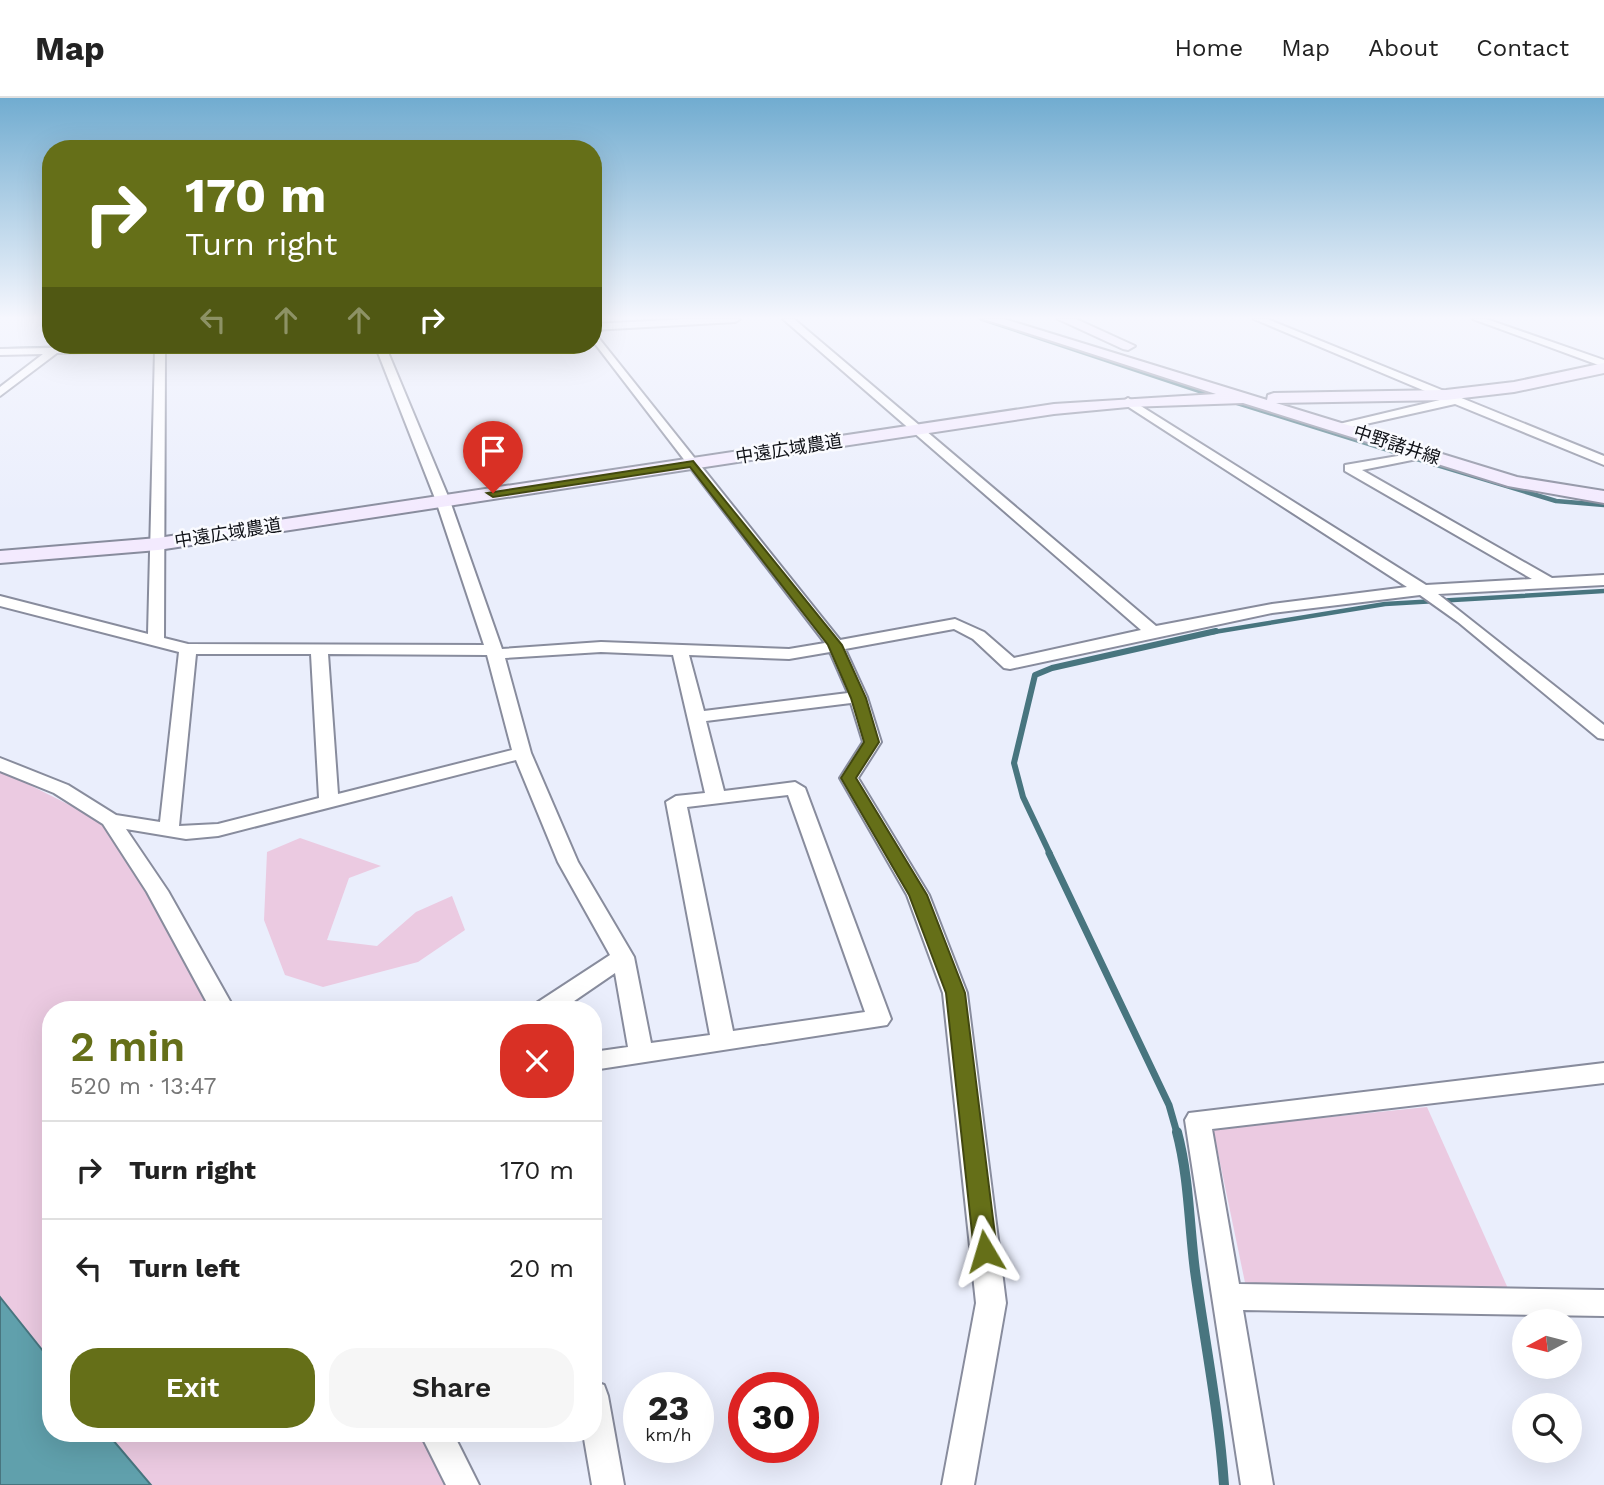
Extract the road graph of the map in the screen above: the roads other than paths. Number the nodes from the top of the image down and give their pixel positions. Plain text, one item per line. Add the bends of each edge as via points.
1 (160, 384) edge
2 (396, 384) edge
3 (631, 384) edge
4 (864, 384) edge
5 (1200, 384) edge
6 (1213, 384) edge
7 (1418, 384) edge
8 (1528, 384) edge
9 (1245, 398) junction
10 (1452, 398) junction
11 (1128, 402) junction
12 (1343, 427) junction
13 (916, 429) junction
14 (1422, 453) junction
15 (1604, 461) edge
16 (693, 464) junction
17 (1604, 497) edge
18 (443, 501) junction
19 (158, 544) junction
20 (0, 557) edge
21 (1604, 580) edge
22 (1549, 583) junction
23 (1424, 590) junction
24 (0, 601) edge
25 (1153, 632) junction
26 (156, 640) junction
27 (835, 645) junction
28 (188, 649) junction
29 (319, 649) junction
30 (680, 651) junction
31 (494, 652) junction
32 (858, 698) junction
33 (696, 717) junction
34 (1604, 734) edge
35 (522, 753) junction
36 (0, 764) edge
37 (716, 797) junction
38 (329, 802) junction
39 (110, 820) junction
40 (169, 830) junction
41 (624, 957) junction
42 (218, 1001) edge
43 (557, 1001) edge
44 (723, 1042) junction
45 (641, 1054) junction
46 (602, 1060) edge
47 (1604, 1073) edge
48 (1228, 1297) junction
49 (1604, 1303) edge
50 (441, 1442) edge
51 (601, 1442) edge
52 (463, 1485) edge
53 (608, 1485) edge
54 (958, 1485) edge
55 (1256, 1485) edge

1 - 19 street
2 - 18 street
3 - 16 street
4 - 13 street
5 - 9 street, 中野諸井線
6 - 9 street
7 - 10 street
8 - 10 street, 中遠広域農道
9 - 10 street, 中遠広域農道
9 - 11 street, 中遠広域農道
9 - 12 street, 中野諸井線
10 - 12 street
10 - 15 street
11 - 13 street, 中遠広域農道
11 - 23 street
12 - 14 street, 中野諸井線
13 - 16 street, 中遠広域農道
13 - 25 street
14 - 17 street, 中野諸井線 via 1514,482
14 - 22 street via 1350,468
16 - 18 street, 中遠広域農道
16 - 27 street
18 - 19 street, 中遠広域農道
18 - 31 street
19 - 20 street, 中遠広域農道
19 - 26 street
21 - 22 street
22 - 23 street
23 - 25 street via 1300,604
23 - 34 street
24 - 26 street
25 - 27 street via 1010,664 970,628 955,624
26 - 28 street
27 - 30 street via 789,654
27 - 32 street
28 - 29 street
28 - 40 street
29 - 31 street
29 - 38 street
30 - 31 street
30 - 33 street
31 - 35 street
32 - 33 street
32 - 54 street via 872,742 849,778 918,895 955,993 991,1303
33 - 37 street
35 - 38 street
35 - 41 street via 569,862
36 - 39 street via 61,789
37 - 44 street via 676,802
37 - 44 street via 795,788 879,1019
38 - 40 street via 218,830
39 - 40 street
39 - 42 street via 157,891
41 - 43 street
41 - 45 street
44 - 45 street
45 - 46 street
47 - 48 street via 1198,1120
48 - 49 street
48 - 55 street
50 - 52 street
51 - 53 street

